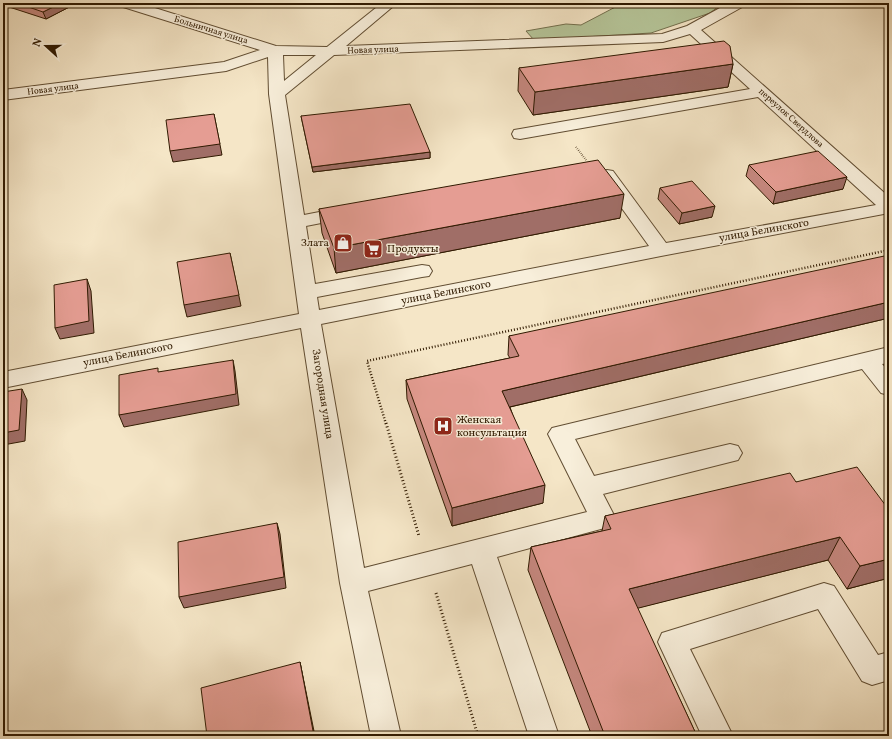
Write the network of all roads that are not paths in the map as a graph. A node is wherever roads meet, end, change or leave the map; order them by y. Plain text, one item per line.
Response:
1 (125, 3) edge
2 (390, 3) edge
3 (739, 3) edge
4 (692, 29) junction
5 (275, 50) junction
6 (331, 51) junction
7 (762, 92) junction
8 (277, 94) junction
9 (3, 95) edge
10 (520, 134) dead end
11 (592, 168) edge
12 (889, 207) edge
13 (366, 209) edge
14 (296, 222) junction
15 (661, 250) junction
16 (422, 271) dead end
17 (306, 292) junction
18 (310, 318) junction
19 (878, 358) edge
20 (3, 380) edge
21 (889, 387) edge
22 (730, 453) dead end
23 (587, 488) junction
24 (480, 550) junction
25 (353, 584) junction
26 (889, 666) edge
27 (386, 736) edge
28 (544, 736) edge
29 (718, 736) edge

1 - 5 street, Больничная улица
2 - 6 street
3 - 4 street, Новая улица
4 - 6 street, Новая улица
4 - 7 street, переулок Свердлова
5 - 6 street, Новая улица
5 - 8 street, Загородная улица
5 - 9 street, Новая улица
6 - 8 street
7 - 10 street
7 - 12 street, переулок Свердлова
8 - 14 street, Загородная улица
11 - 15 street
12 - 15 street, улица Белинского
13 - 14 street
14 - 17 street, Загородная улица
15 - 18 street, улица Белинского
16 - 17 street
17 - 18 street, Загородная улица
18 - 20 street, улица Белинского
18 - 25 street, Загородная улица
19 - 21 street
19 - 23 street
22 - 23 street
23 - 24 street
24 - 25 street
24 - 28 street
25 - 27 street, Загородная улица
26 - 29 street

